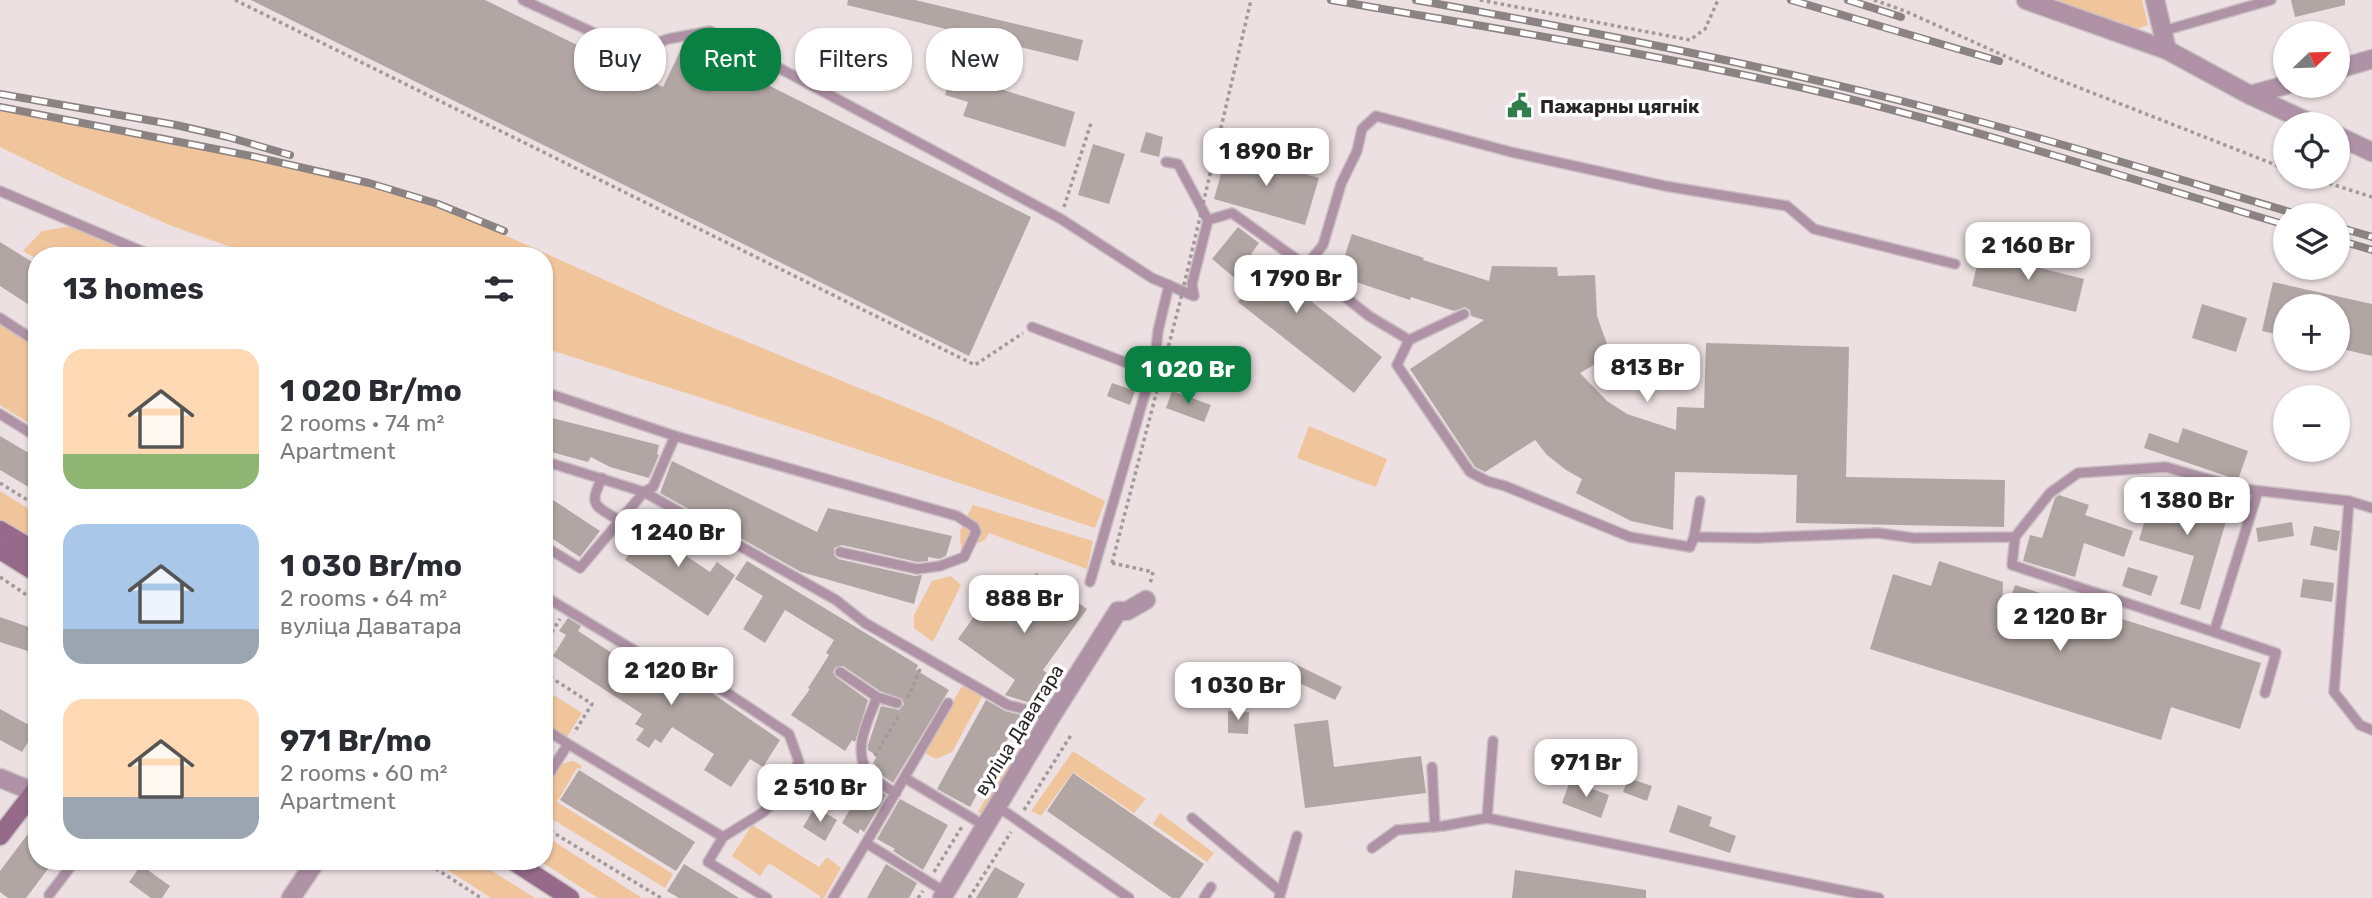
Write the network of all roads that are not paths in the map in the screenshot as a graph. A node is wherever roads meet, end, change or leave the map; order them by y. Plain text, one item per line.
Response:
1 (523, 0) edge
2 (2026, 0) edge
3 (2155, 0) edge
4 (2271, 0) edge
5 (2162, 31) junction
6 (2168, 50) junction
7 (2372, 60) edge
8 (2350, 66) edge
9 (2273, 89) edge
10 (2250, 95) junction
11 (2287, 112) edge
12 (2350, 142) edge
13 (2372, 152) edge
14 (1166, 162) dead end
15 (0, 191) edge
16 (1208, 220) junction
17 (132, 247) edge
18 (1955, 264) dead end
19 (1306, 266) junction
20 (1169, 285) junction
21 (1464, 314) dead end
22 (0, 318) edge
23 (1032, 327) road end
24 (28, 336) edge
25 (1409, 340) junction
26 (1151, 372) junction
27 (553, 395) edge
28 (0, 414) edge
29 (28, 431) edge
30 (675, 436) junction
31 (553, 464) edge
32 (602, 478) junction
33 (2258, 491) junction
34 (644, 492) junction
35 (1700, 501) dead end
36 (2349, 501) junction
37 (2372, 508) edge
38 (620, 521) junction
39 (0, 530) edge
40 (1695, 537) junction
41 (2015, 537) junction
42 (28, 547) edge
43 (0, 550) edge
44 (553, 552) edge
45 (840, 552) dead end
46 (28, 567) edge
47 (1090, 582) dead end
48 (1146, 600) road end
49 (553, 601) edge
50 (2214, 632) junction
51 (841, 672) dead end
52 (2265, 693) dead end
53 (877, 697) junction
54 (897, 703) dead end
55 (948, 703) dead end
56 (1049, 720) junction
57 (2372, 730) edge
58 (553, 734) edge
59 (1493, 741) dead end
60 (568, 744) junction
61 (1432, 767) dead end
62 (553, 768) edge
63 (0, 778) edge
64 (905, 778) junction
65 (28, 788) edge
66 (896, 793) junction
67 (28, 801) edge
68 (997, 807) junction
69 (1192, 818) dead end
70 (1488, 818) junction
71 (985, 826) junction
72 (1435, 827) junction
73 (0, 836) edge
74 (1297, 836) dead end
75 (723, 837) junction
76 (866, 843) junction
77 (1372, 848) dead end
78 (68, 870) edge
79 (310, 870) edge
80 (527, 870) edge
81 (1211, 887) dead end
82 (49, 895) dead end
83 (943, 895) edge
84 (1280, 895) edge
85 (291, 898) edge
86 (570, 898) edge
87 (766, 898) edge
88 (832, 898) edge
89 (1129, 898) edge
90 (1203, 898) edge
91 (1878, 898) edge

1 - 20 lane
2 - 6 street
3 - 5 street
4 - 5 lane
5 - 6 street
6 - 10 street
7 - 8 street
9 - 10 street
10 - 11 street
12 - 13 street
14 - 16 lane
15 - 17 lane
16 - 19 lane
16 - 20 lane
18 - 19 lane
19 - 25 lane
20 - 26 lane
21 - 25 lane
22 - 24 lane
23 - 26 lane
25 - 40 lane
26 - 47 lane
27 - 30 lane
28 - 29 lane
30 - 34 lane
30 - 45 lane
31 - 32 lane
32 - 34 lane
32 - 38 lane
33 - 36 lane
33 - 41 lane
33 - 50 lane
34 - 38 lane
34 - 56 lane
35 - 40 lane
36 - 37 lane
36 - 57 lane
38 - 44 lane
39 - 42 main road
40 - 41 lane
41 - 50 lane
43 - 46 main road
48 - 56 street, вуліца Даватара
49 - 75 lane
50 - 52 lane
51 - 53 lane
53 - 54 lane
53 - 66 lane
55 - 64 lane
56 - 68 street, вуліца Даватара
58 - 60 lane
59 - 70 lane
60 - 62 lane
60 - 75 lane
61 - 72 lane
63 - 65 street
64 - 66 lane
64 - 71 lane
66 - 76 lane
67 - 73 main road
68 - 71 street, вуліца Даватара
68 - 89 lane
69 - 84 lane
70 - 72 lane
70 - 91 lane
71 - 83 street, вуліца Даватара
72 - 77 lane
74 - 84 lane
75 - 87 lane
76 - 83 lane
76 - 88 lane
78 - 82 lane
79 - 85 street
80 - 86 main road
81 - 90 lane

